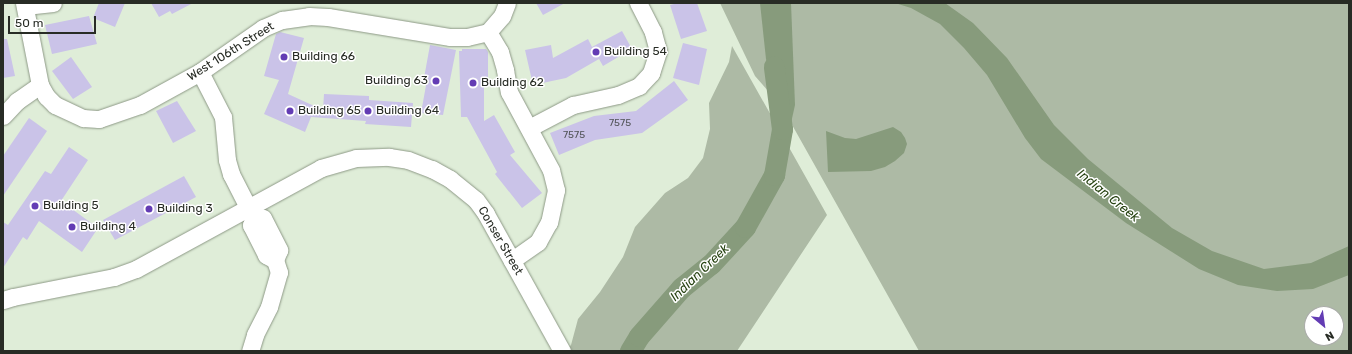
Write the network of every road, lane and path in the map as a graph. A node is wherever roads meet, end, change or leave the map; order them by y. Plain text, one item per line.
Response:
1 (53, 3) edge
2 (507, 3) edge
3 (638, 3) edge
4 (24, 4) edge
5 (488, 32) junction
6 (200, 72) junction
7 (40, 85) junction
8 (3, 116) edge
9 (530, 128) junction
10 (252, 212) junction
11 (512, 260) junction
12 (3, 300) edge
13 (250, 351) edge
14 (562, 351) edge

1 - 4 street, West 106th Street
2 - 5 street
3 - 9 street
4 - 7 street, West 106th Street
5 - 6 street, West 106th Street
5 - 9 street
6 - 7 street, West 106th Street
6 - 10 street
7 - 8 street
9 - 11 street
10 - 11 street, Conser Street
10 - 12 street
10 - 13 street
11 - 14 street, Conser Street

